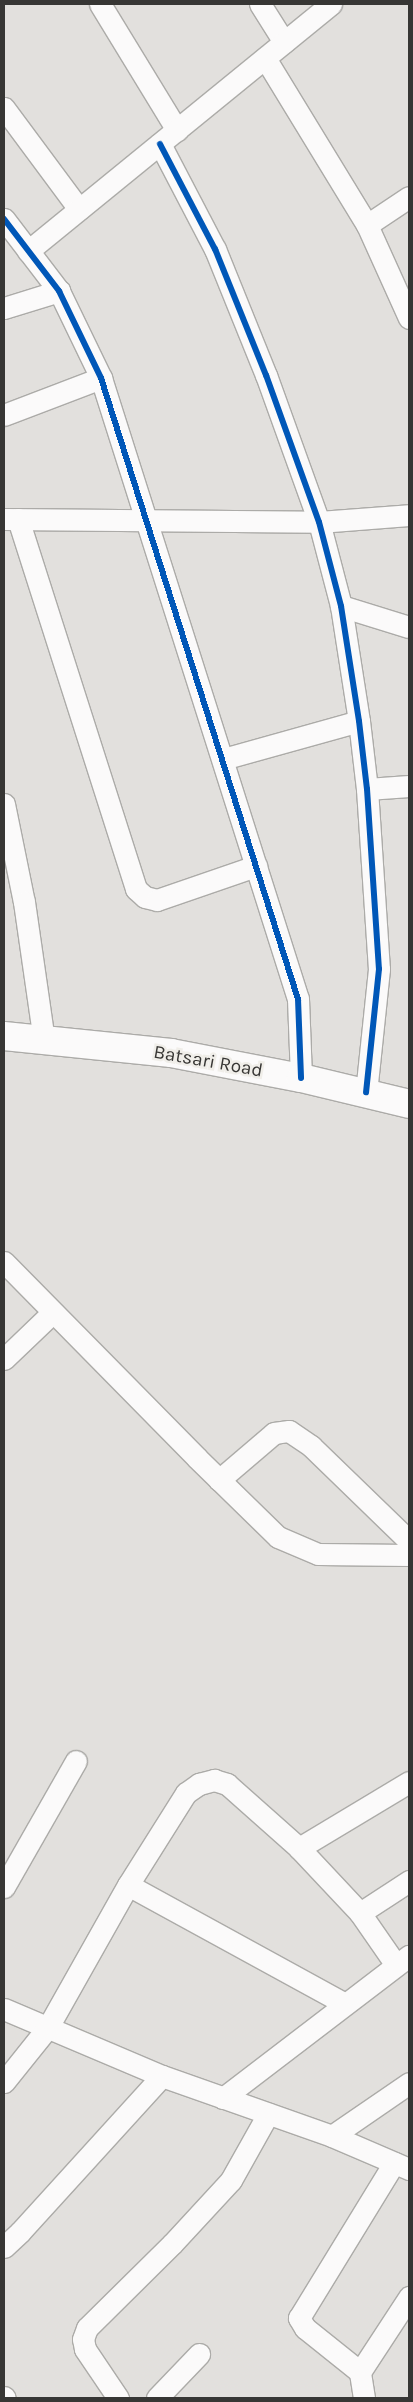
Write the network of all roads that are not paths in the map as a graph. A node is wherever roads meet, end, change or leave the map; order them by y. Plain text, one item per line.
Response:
1 (100, 4) edge
2 (260, 4) edge
3 (331, 4) edge
4 (284, 42) junction
5 (265, 58) junction
6 (4, 108) edge
7 (177, 130) junction
8 (160, 144) junction
9 (409, 197) edge
10 (79, 209) junction
11 (4, 219) edge
12 (367, 225) junction
13 (28, 251) junction
14 (59, 291) junction
15 (4, 308) edge
16 (409, 318) edge
17 (101, 378) junction
18 (4, 415) edge
19 (409, 515) edge
20 (11, 519) edge
21 (146, 521) junction
22 (319, 522) junction
23 (341, 606) junction
24 (409, 627) edge
25 (359, 721) junction
26 (223, 759) junction
27 (409, 786) edge
28 (367, 790) junction
29 (4, 804) edge
30 (256, 866) junction
31 (4, 1036) edge
32 (44, 1040) junction
33 (301, 1078) junction
34 (366, 1092) junction
35 (409, 1104) edge
36 (4, 1262) edge
37 (52, 1313) junction
38 (4, 1358) edge
39 (219, 1480) junction
40 (409, 1541) edge
41 (409, 1555) edge
42 (76, 1761) dead end
43 (409, 1782) edge
44 (299, 1848) junction
45 (409, 1881) edge
46 (128, 1885) junction
47 (4, 1887) edge
48 (360, 1913) junction
49 (402, 1960) edge
50 (345, 2004) junction
51 (4, 2008) edge
52 (48, 2027) junction
53 (162, 2076) junction
54 (4, 2082) edge
55 (409, 2083) edge
56 (223, 2098) junction
57 (268, 2114) junction
58 (332, 2136) junction
59 (402, 2166) edge
60 (4, 2247) edge
61 (409, 2297) edge
62 (199, 2354) dead end
63 (360, 2372) junction
64 (118, 2398) edge
65 (158, 2398) edge
66 (364, 2398) edge

1 - 7 street
2 - 4 street
3 - 4 street
4 - 5 street
5 - 7 street
5 - 12 street
6 - 10 street
7 - 8 street
8 - 10 street
8 - 22 street
9 - 12 street
10 - 13 street
11 - 13 street
12 - 16 street
13 - 14 street
14 - 15 street
14 - 17 street
17 - 18 street
17 - 21 street
19 - 22 street
20 - 21 street
20 - 30 street
21 - 22 street
21 - 26 street
22 - 23 street
23 - 24 street
23 - 25 street
25 - 26 street
25 - 28 street
26 - 30 street
27 - 28 street
28 - 34 street
29 - 32 street
30 - 33 street
31 - 32 main road, Batsari Road
32 - 33 main road, Batsari Road
33 - 34 main road, Batsari Road
34 - 35 main road, Batsari Road
36 - 37 street
37 - 38 street
37 - 39 street
39 - 40 street
39 - 41 street
42 - 47 street
43 - 44 street
44 - 46 street
44 - 48 street
45 - 48 street
46 - 50 street
46 - 52 street
48 - 49 street
49 - 50 street
50 - 56 street
51 - 52 street
52 - 53 street
52 - 54 street
53 - 56 street
53 - 60 street
55 - 58 street
56 - 57 street
57 - 58 street
57 - 64 street
58 - 59 street
59 - 63 street
61 - 63 street
62 - 65 street
63 - 66 street

